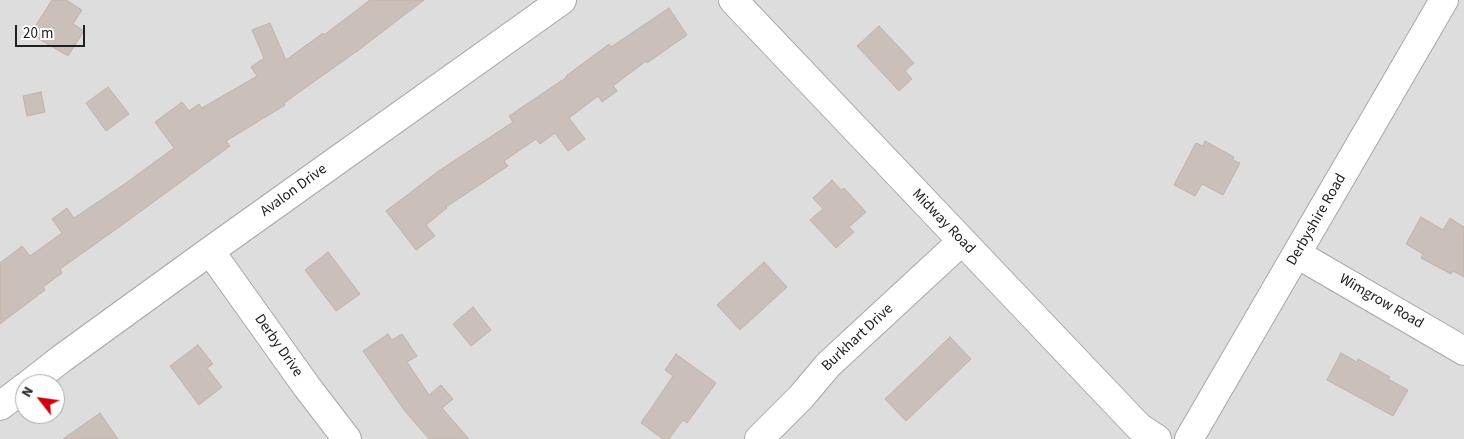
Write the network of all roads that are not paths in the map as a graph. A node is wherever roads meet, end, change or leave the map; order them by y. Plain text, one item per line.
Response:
1 (562, 0) edge
2 (733, 0) edge
3 (1444, 0) edge
4 (962, 241) junction
5 (210, 251) junction
6 (1297, 254) junction
7 (1464, 351) edge
8 (41, 374) edge
9 (15, 395) edge
10 (0, 406) edge
11 (347, 439) edge
12 (759, 439) edge
13 (1157, 439) edge
14 (1189, 439) edge

1 - 5 street, Avalon Drive
2 - 4 street, Midway Road
3 - 6 street, Derbyshire Road
4 - 12 street, Burkhart Drive
4 - 13 street, Midway Road
5 - 8 street, Avalon Drive
5 - 11 street, Derby Drive
6 - 7 street, Wimgrow Road
6 - 14 street, Derbyshire Road
9 - 10 street

